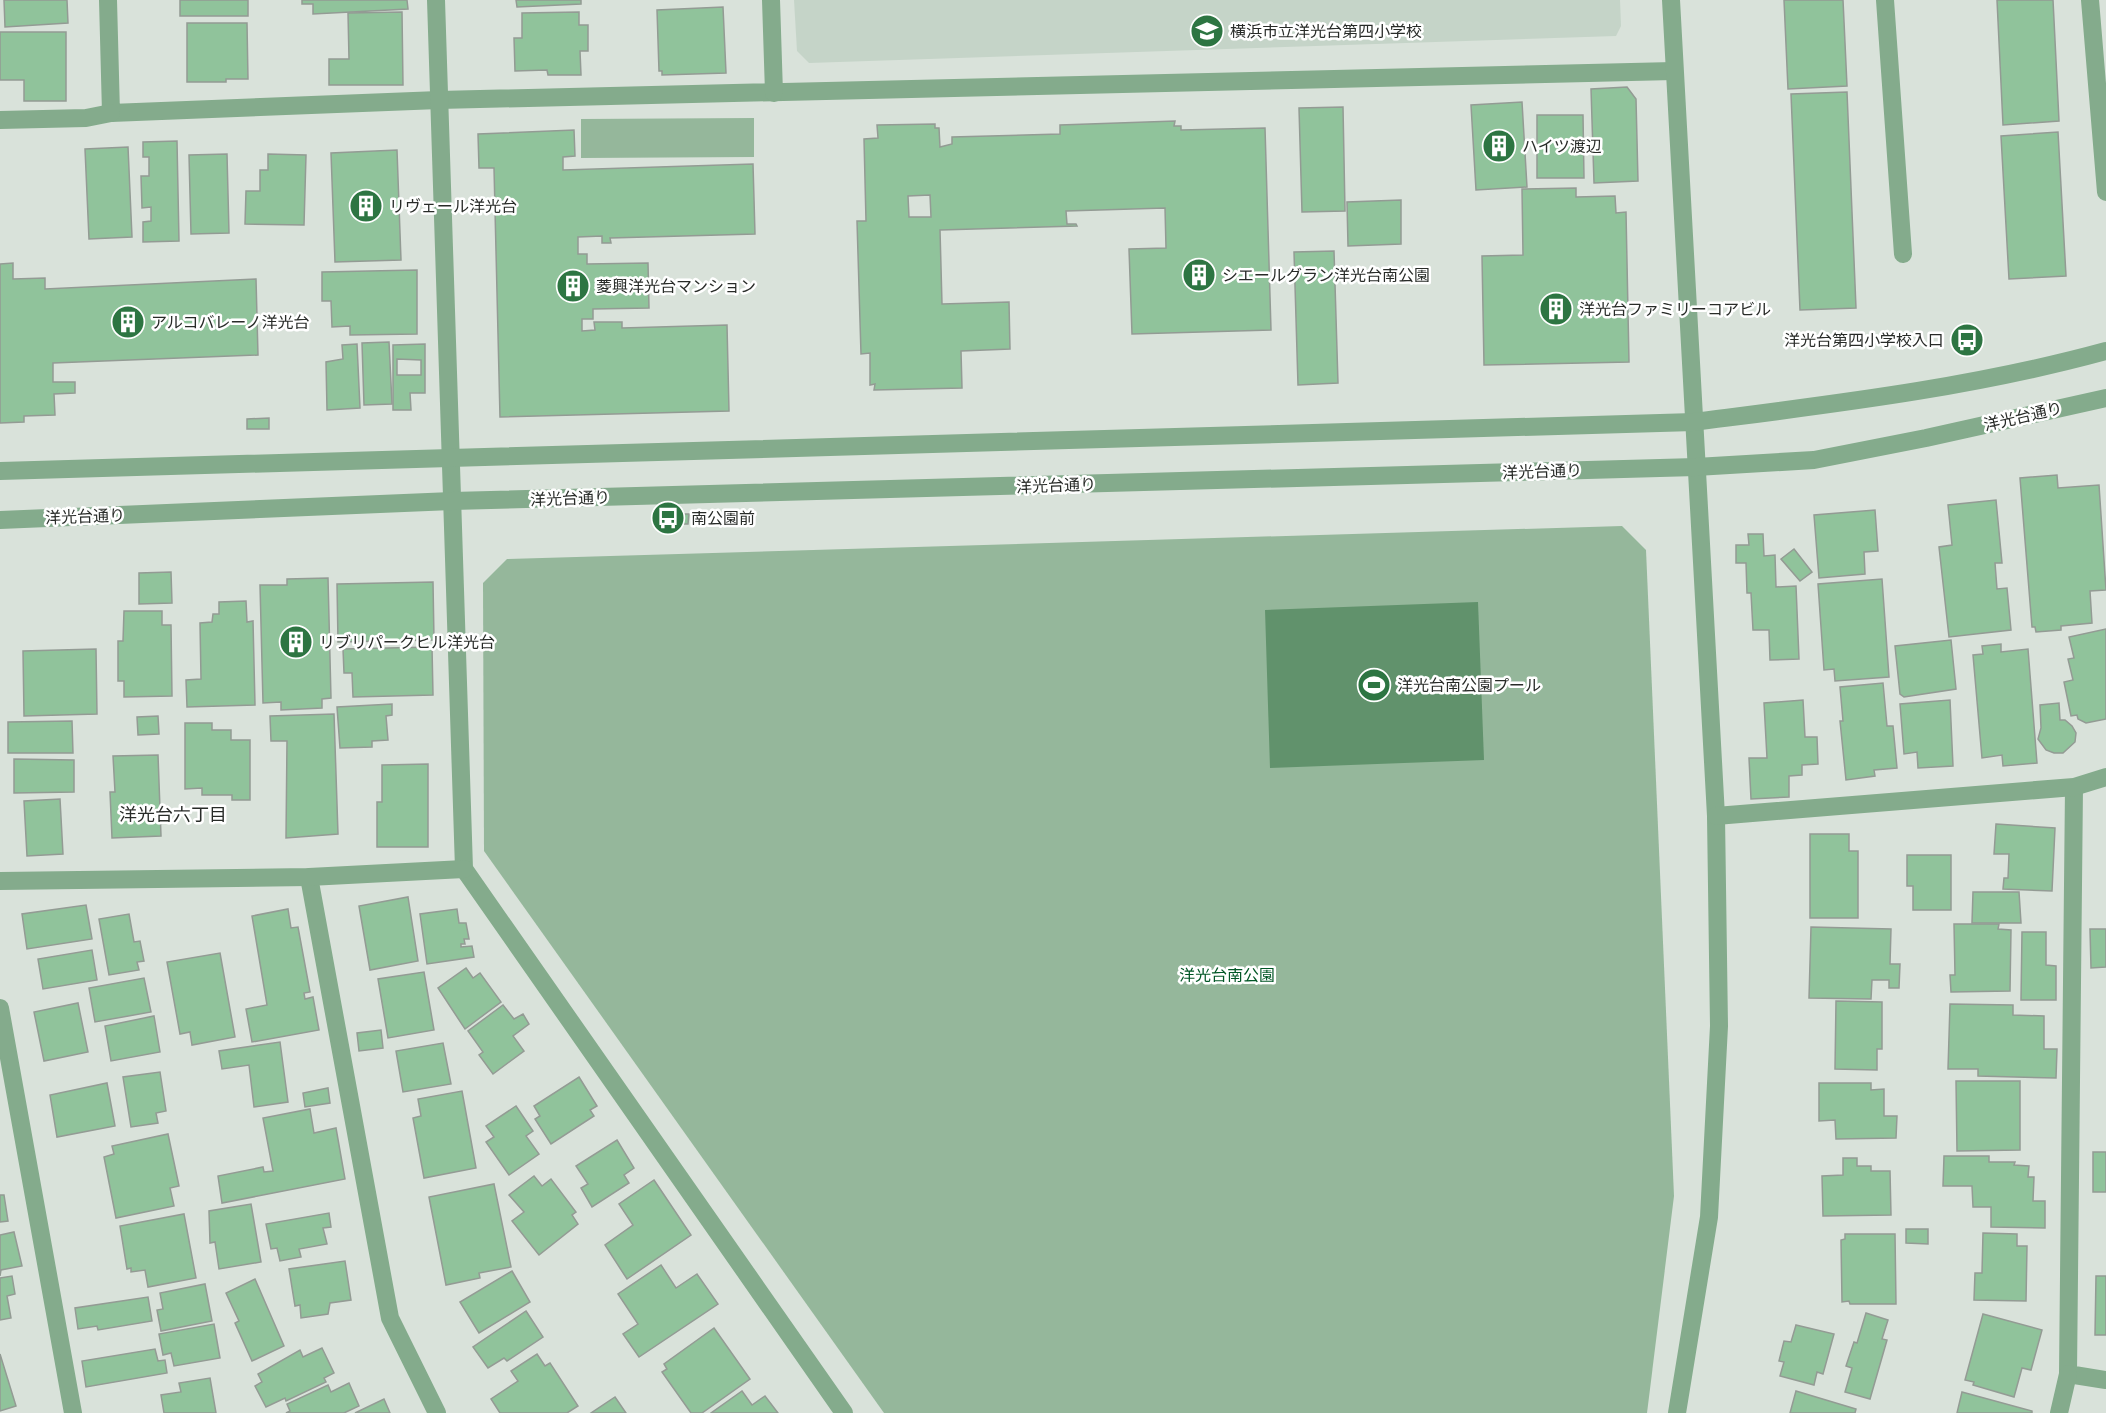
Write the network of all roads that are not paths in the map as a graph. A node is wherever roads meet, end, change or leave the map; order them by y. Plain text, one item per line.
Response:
1 (108, 0) edge
2 (436, 0) edge
3 (771, 0) edge
4 (1671, 0) edge
5 (1885, 0) edge
6 (2090, 0) edge
7 (1674, 70) junction
8 (774, 93) junction
9 (439, 100) junction
10 (111, 113) junction
11 (0, 120) edge
12 (2106, 192) edge
13 (1903, 254) dead end
14 (2106, 351) edge
15 (2106, 398) edge
16 (1694, 422) junction
17 (451, 458) junction
18 (1696, 467) junction
19 (0, 471) edge
20 (453, 501) junction
21 (0, 519) edge
22 (2106, 777) edge
23 (2074, 787) junction
24 (1716, 816) junction
25 (464, 869) junction
26 (309, 878) junction
27 (0, 881) edge
28 (0, 1008) edge
29 (2068, 1374) junction
30 (2106, 1380) edge
31 (73, 1413) edge
32 (437, 1413) edge
33 (844, 1413) edge
34 (1677, 1413) edge
35 (2058, 1413) edge

1 - 10 street
2 - 9 street
3 - 8 street
4 - 7 street
5 - 13 street
6 - 12 street
7 - 8 street
7 - 16 street
8 - 9 street
9 - 10 street
9 - 17 street
10 - 11 street
14 - 16 street
15 - 18 street, 洋光台通り
16 - 17 street
16 - 18 street
17 - 19 street
17 - 20 street
18 - 20 street, 洋光台通り
18 - 24 street
20 - 21 street, 洋光台通り
20 - 25 street
22 - 23 street
23 - 24 street
23 - 29 street
24 - 34 street
25 - 26 street
25 - 33 street
26 - 27 street
26 - 32 street
28 - 31 street
29 - 30 street
29 - 35 street

